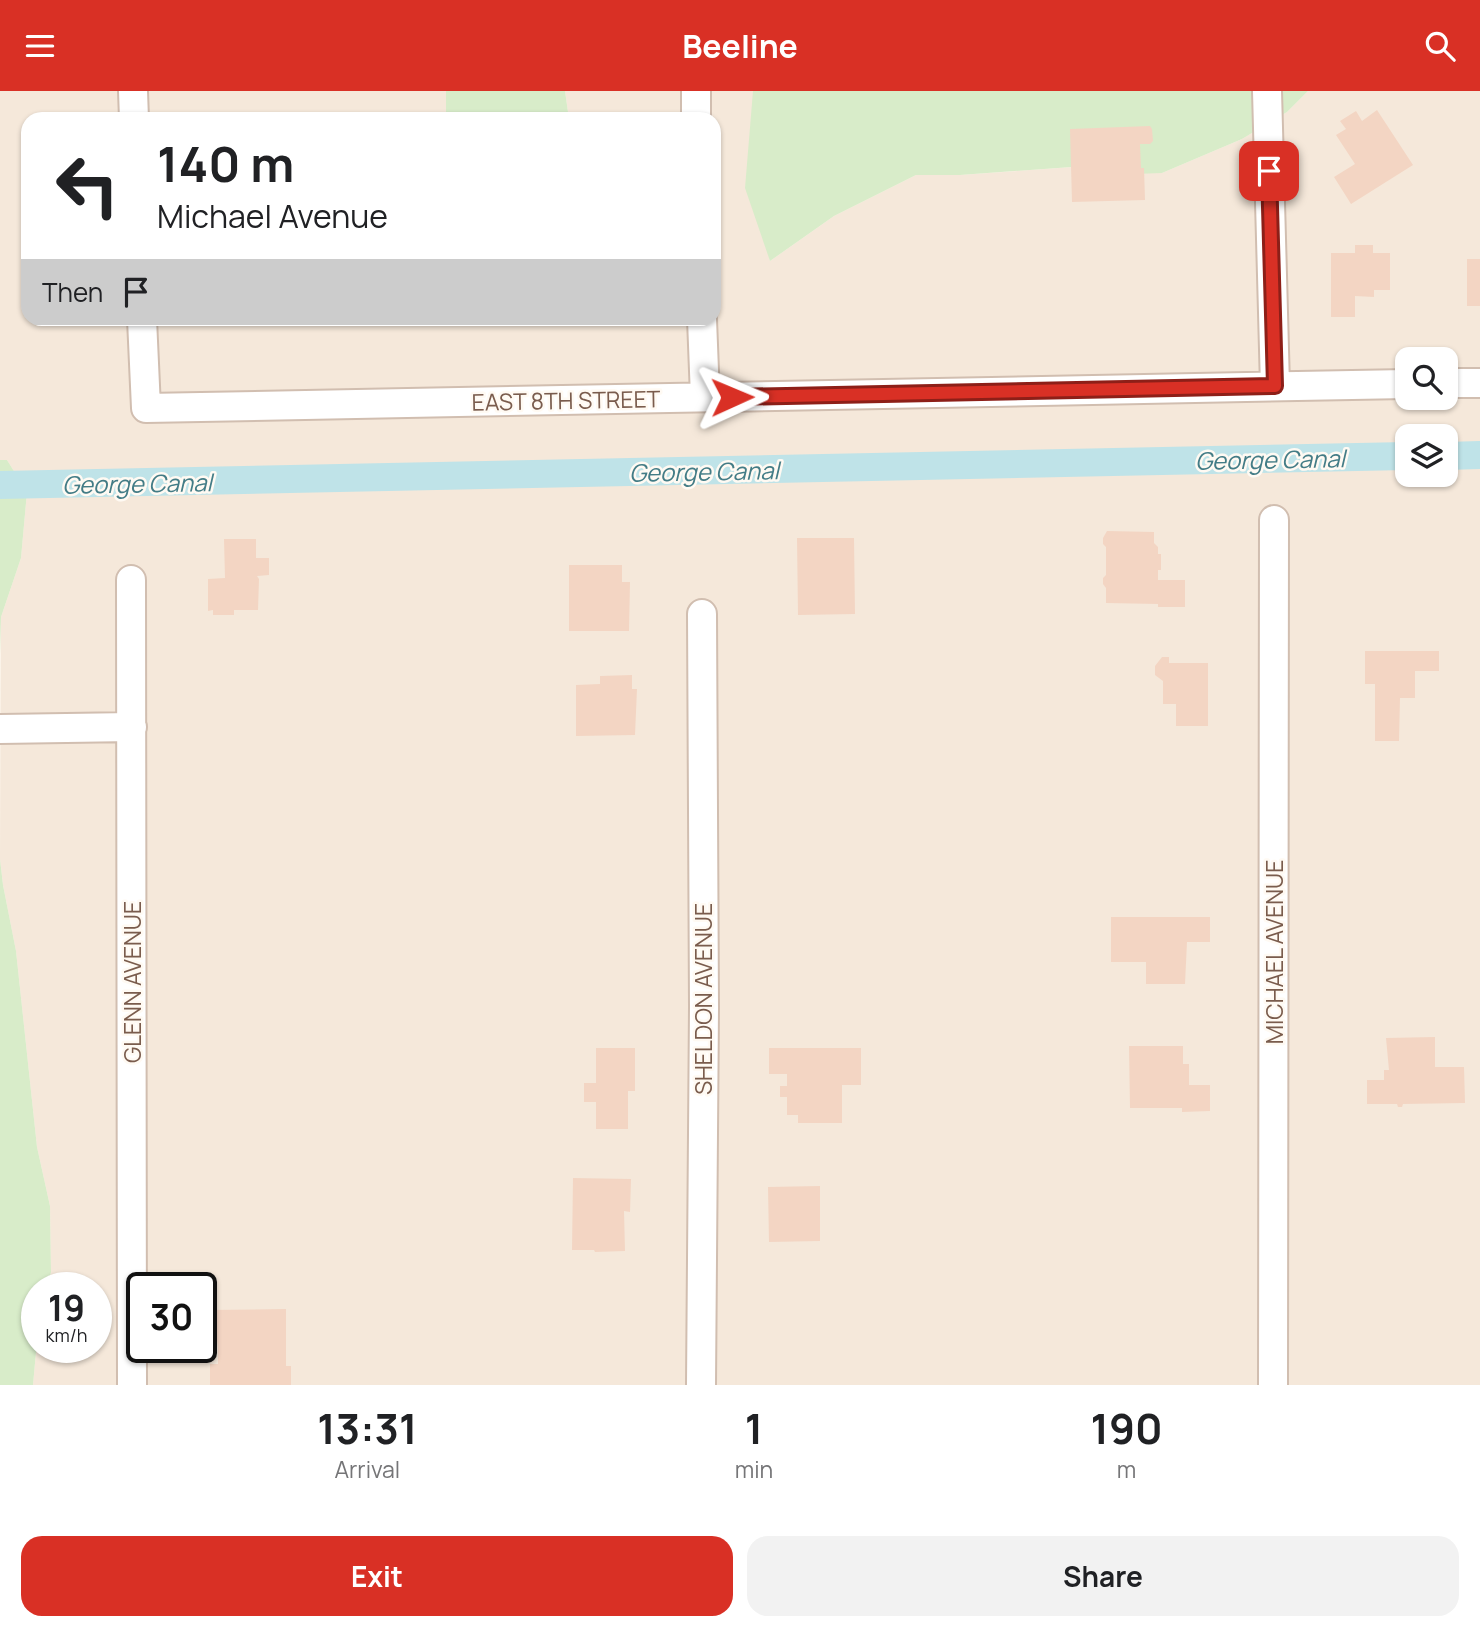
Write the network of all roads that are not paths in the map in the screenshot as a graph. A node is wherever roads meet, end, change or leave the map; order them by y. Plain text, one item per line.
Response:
1 (133, 91) edge
2 (696, 91) edge
3 (1267, 91) edge
4 (134, 112) edge
5 (696, 112) edge
6 (142, 326) edge
7 (702, 326) edge
8 (1458, 383) edge
9 (1480, 383) edge
10 (1395, 384) edge
11 (1275, 386) junction
12 (705, 397) junction
13 (1274, 520) dead end
14 (131, 580) dead end
15 (702, 614) dead end
16 (132, 727) junction
17 (0, 729) edge
18 (132, 1385) edge
19 (701, 1385) edge
20 (1273, 1385) edge

1 - 4 street
2 - 5 street
3 - 11 street
6 - 12 street, EAST 8TH STREET
7 - 12 street
8 - 9 street
10 - 11 street, EAST 8TH STREET
11 - 12 street, EAST 8TH STREET
13 - 20 street, MICHAEL AVENUE
14 - 16 street, GLENN AVENUE
15 - 19 street, SHELDON AVENUE
16 - 17 street
16 - 18 street, GLENN AVENUE

